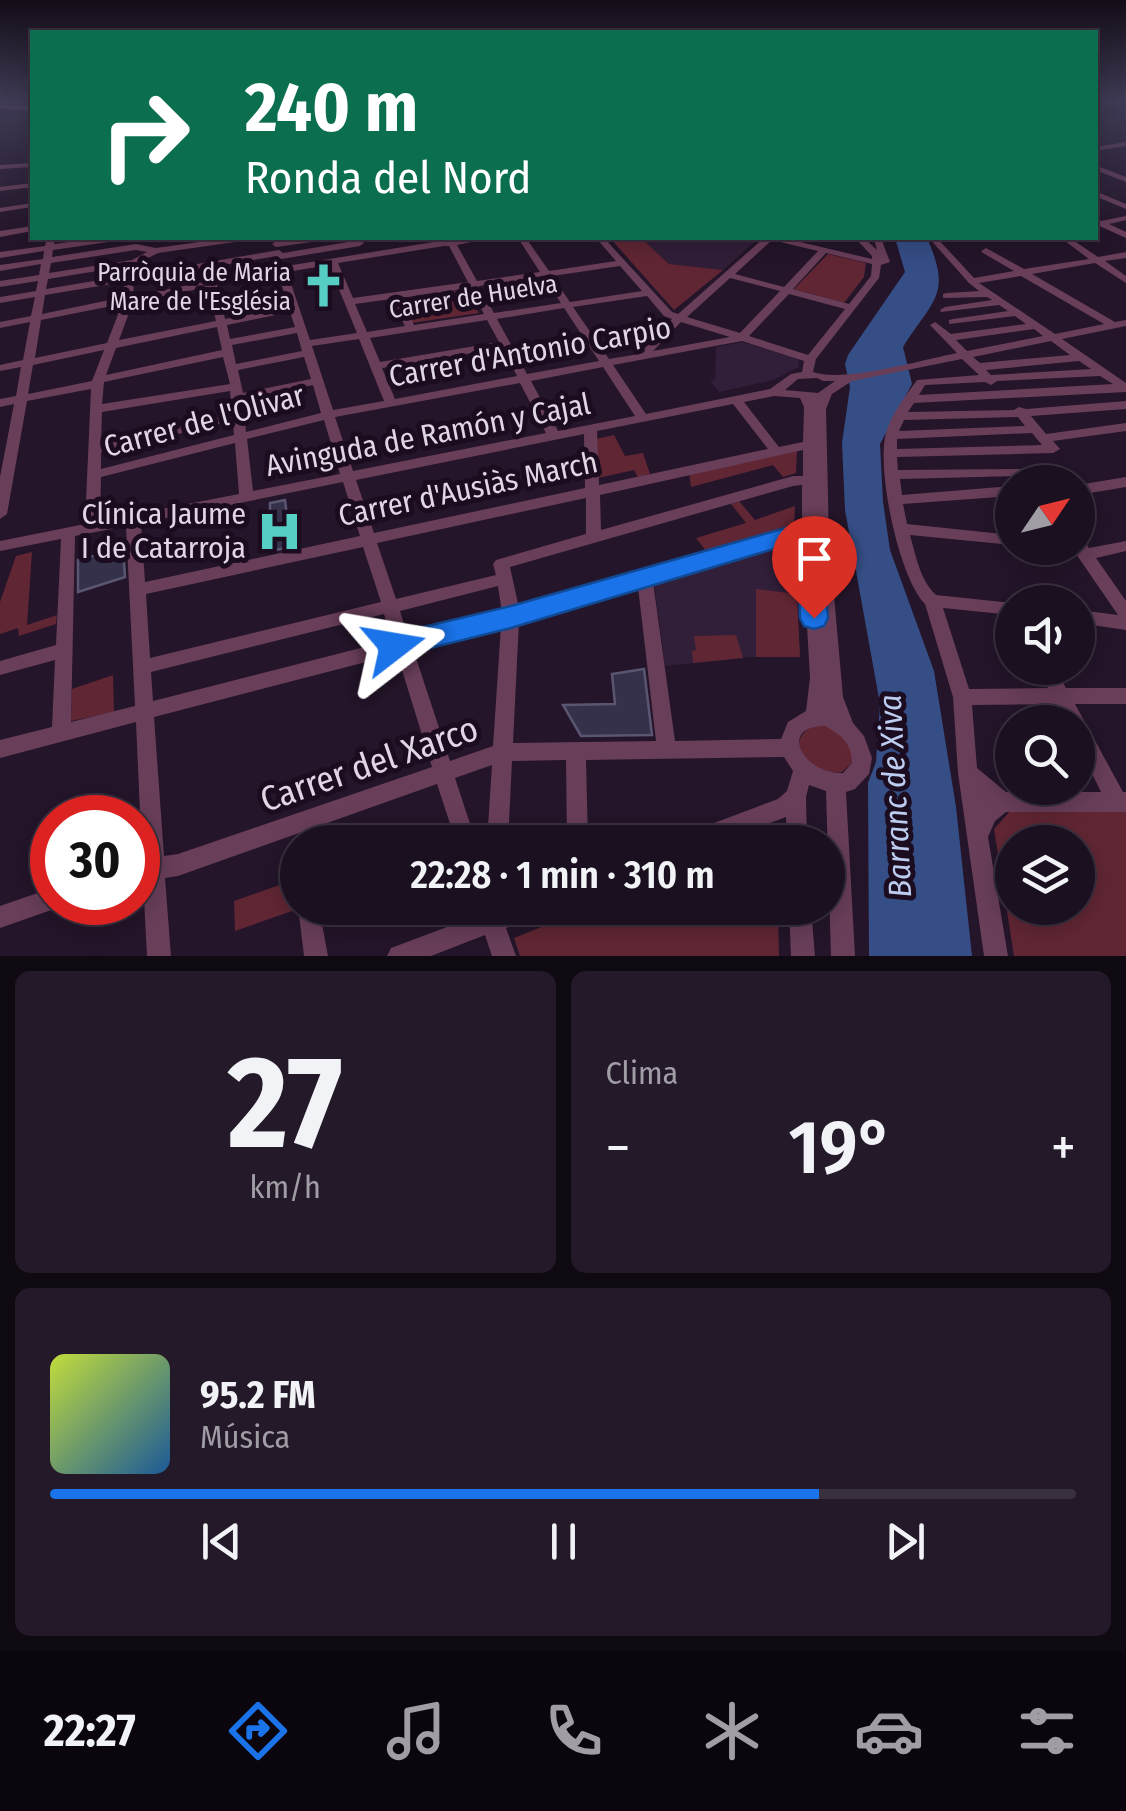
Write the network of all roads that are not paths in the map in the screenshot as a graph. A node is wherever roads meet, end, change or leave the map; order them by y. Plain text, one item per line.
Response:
1 (30, 166) edge
2 (0, 167) edge
3 (1098, 169) edge
4 (1115, 176) junction
5 (1098, 178) edge
6 (1126, 180) edge
7 (30, 185) edge
8 (0, 189) edge
9 (1098, 194) edge
10 (30, 205) edge
11 (1126, 206) edge
12 (0, 210) edge
13 (1126, 218) edge
14 (1098, 222) edge
15 (1098, 223) edge
16 (30, 229) edge
17 (0, 234) edge
18 (1126, 235) edge
19 (82, 240) edge
20 (229, 240) edge
21 (260, 240) edge
22 (311, 240) edge
23 (358, 240) edge
24 (450, 240) edge
25 (523, 240) edge
26 (602, 240) edge
27 (769, 240) edge
28 (780, 240) edge
29 (858, 240) edge
30 (879, 240) edge
31 (936, 240) edge
32 (1068, 240) edge
33 (50, 242) edge
34 (127, 243) edge
35 (278, 248) edge
36 (824, 250) junction
37 (156, 251) junction
38 (986, 252) dead end
39 (0, 255) edge
40 (1126, 255) edge
41 (264, 256) junction
42 (366, 256) junction
43 (1096, 260) junction
44 (48, 261) junction
45 (332, 262) junction
46 (622, 263) junction
47 (128, 264) junction
48 (878, 264) junction
49 (0, 268) edge
50 (284, 271) junction
51 (1023, 273) junction
52 (546, 274) junction
53 (730, 275) junction
54 (45, 277) junction
55 (128, 278) junction
56 (1126, 280) edge
57 (0, 284) edge
58 (213, 284) junction
59 (474, 284) junction
60 (975, 284) junction
61 (959, 287) dead end
62 (787, 290) junction
63 (42, 292) junction
64 (648, 292) junction
65 (989, 294) junction
66 (947, 296) dead end
67 (396, 298) dead end
68 (0, 300) edge
69 (133, 300) junction
70 (349, 302) junction
71 (1001, 302) junction
72 (567, 304) junction
73 (850, 307) junction
74 (294, 308) junction
75 (945, 310) dead end
76 (1016, 313) junction
77 (491, 316) junction
78 (38, 318) junction
79 (679, 319) junction
80 (222, 322) junction
81 (953, 322) dead end
82 (1126, 322) edge
83 (409, 324) dead end
84 (934, 324) dead end
85 (0, 325) edge
86 (1112, 325) junction
87 (1036, 326) junction
88 (300, 329) junction
89 (363, 335) junction
90 (742, 338) junction
91 (948, 338) junction
92 (1052, 338) junction
93 (506, 344) junction
94 (113, 345) junction
95 (228, 348) junction
96 (307, 349) junction
97 (966, 354) junction
98 (1080, 357) junction
99 (642, 358) junction
100 (30, 362) junction
101 (607, 364) junction
102 (376, 366) junction
103 (909, 366) joint
104 (978, 367) junction
105 (0, 368) edge
106 (232, 368) junction
107 (1104, 372) junction
108 (825, 377) junction
109 (524, 379) junction
110 (989, 379) junction
111 (316, 381) junction
112 (790, 381) junction
113 (98, 382) junction
114 (1126, 388) edge
115 (237, 392) junction
116 (774, 392) junction
117 (802, 395) junction
118 (1005, 396) junction
119 (23, 398) junction
120 (912, 399) junction
121 (736, 400) junction
122 (0, 403) edge
123 (391, 403) junction
124 (1126, 405) edge
125 (95, 409) junction
126 (1020, 412) junction
127 (327, 415) junction
128 (240, 416) junction
129 (902, 416) junction
130 (643, 418) junction
131 (1126, 427) edge
132 (590, 428) junction
133 (989, 431) junction
134 (242, 436) junction
135 (554, 436) junction
136 (1044, 439) junction
137 (811, 444) junction
138 (892, 444) junction
139 (93, 450) junction
140 (775, 450) junction
141 (1004, 450) junction
142 (1017, 465) edge
143 (93, 475) junction
144 (895, 475) junction
145 (348, 476) junction
146 (995, 477) edge
147 (810, 480) junction
148 (1126, 482) edge
149 (1095, 487) edge
150 (591, 490) junction
151 (995, 492) edge
152 (246, 496) junction
153 (898, 500) junction
154 (0, 514) edge
155 (133, 518) junction
156 (92, 527) junction
157 (901, 529) junction
158 (809, 532) junction
159 (594, 536) junction
160 (995, 538) edge
161 (69, 539) dead end
162 (370, 540) junction
163 (0, 546) edge
164 (1126, 546) edge
165 (1095, 547) edge
166 (1092, 565) edge
167 (502, 572) junction
168 (645, 579) junction
169 (138, 590) junction
170 (932, 601) junction
171 (392, 607) junction
172 (995, 607) edge
173 (1126, 615) edge
174 (1095, 616) edge
175 (511, 617) junction
176 (403, 643) junction
177 (64, 650) junction
178 (143, 667) junction
179 (0, 668) edge
180 (1055, 685) edge
181 (1061, 695) junction
182 (1126, 696) edge
183 (962, 697) junction
184 (1066, 705) edge
185 (145, 712) junction
186 (814, 717) junction
187 (844, 726) junction
188 (61, 733) junction
189 (790, 748) junction
190 (0, 749) edge
191 (666, 750) junction
192 (576, 751) junction
193 (502, 752) junction
194 (1095, 757) edge
195 (442, 772) junction
196 (968, 772) junction
197 (818, 778) junction
198 (146, 795) edge
199 (995, 796) edge
200 (796, 798) junction
201 (1095, 802) edge
202 (1122, 802) edge
203 (998, 805) edge
204 (769, 813) junction
205 (316, 825) edge
206 (460, 825) edge
207 (498, 825) edge
208 (578, 825) edge
209 (738, 825) edge
210 (785, 825) edge
211 (797, 825) edge
212 (979, 834) junction
213 (280, 837) edge
214 (160, 867) edge
215 (30, 907) edge
216 (0, 917) edge
217 (154, 925) edge
218 (311, 925) edge
219 (464, 925) edge
220 (495, 925) edge
221 (801, 925) edge
222 (159, 956) edge
223 (316, 956) edge
224 (399, 956) edge
225 (504, 956) edge
226 (803, 956) edge
227 (843, 956) edge
228 (996, 956) edge

1 - 2 street
3 - 4 street
4 - 5 street
4 - 6 street
7 - 8 street
9 - 11 street
10 - 12 street
13 - 14 street
15 - 18 street
16 - 17 street
19 - 33 street
20 - 37 street
21 - 41 street
22 - 35 street
23 - 35 street
23 - 42 street
24 - 42 street
24 - 59 street
25 - 52 street
26 - 46 street
27 - 53 street
28 - 36 street
29 - 48 street
30 - 108 street
31 - 60 street
32 - 43 street
33 - 39 street
33 - 44 street
34 - 37 street
34 - 44 street
35 - 41 street
35 - 50 street
36 - 48 street
36 - 62 street
37 - 47 street
38 - 51 street
40 - 43 street
41 - 55 street
42 - 45 street
43 - 51 street
43 - 56 street
44 - 49 street
44 - 54 street
45 - 50 street
45 - 70 street
46 - 52 street
46 - 64 street
47 - 54 street
47 - 55 street
48 - 73 street
50 - 58 street
50 - 74 street
51 - 60 street
51 - 86 street
52 - 59 street
52 - 72 street
53 - 62 street
53 - 79 street
54 - 57 street
54 - 63 street
55 - 63 street
55 - 69 street
58 - 69 street
58 - 80 street
59 - 70 street
59 - 77 street
60 - 61 street
60 - 65 street
62 - 73 street
62 - 90 street
63 - 68 street
63 - 78 street
64 - 72 street, Carrer de Huelva
64 - 79 street
65 - 66 street
65 - 71 street
67 - 83 street
69 - 78 street
69 - 94 street
70 - 89 street
71 - 75 street
71 - 76 street
72 - 77 street, Carrer de Huelva
72 - 101 street
73 - 108 street
74 - 80 street
74 - 88 street
76 - 81 street
76 - 87 street
77 - 89 street, Carrer de Huelva
77 - 93 street
78 - 85 street
78 - 100 street
79 - 90 street
79 - 99 street
80 - 94 street
80 - 95 street
82 - 86 street
84 - 91 street
86 - 92 street
87 - 91 street
87 - 92 street
88 - 95 street
88 - 96 street
89 - 96 street, Carrer de Huelva
89 - 102 street
90 - 99 street, Carrer d'Antonio Carpio
90 - 108 street
91 - 97 street
92 - 97 street
92 - 98 street
93 - 102 street
93 - 109 street
94 - 100 street
94 - 113 street
95 - 106 street
95 - 113 street
96 - 106 street, Carrer de Huelva
96 - 111 street
97 - 103 street
97 - 104 street
98 - 104 street
98 - 107 street
99 - 101 street, Carrer d'Antonio Carpio
100 - 105 street
100 - 119 street
101 - 109 street, Carrer d'Antonio Carpio
101 - 130 street
102 - 123 street
103 - 108 street
104 - 110 street
106 - 115 street
107 - 110 street
107 - 114 street
108 - 112 street, Avinguda de Ramón y Cajal
108 - 117 street, Avinguda de Ramón y Cajal
108 - 187 street
109 - 123 street, Carrer d'Antonio Carpio
109 - 135 street
110 - 118 street
110 - 120 street
111 - 115 street
111 - 127 street
112 - 116 street, Avinguda de Ramón y Cajal
112 - 117 street
113 - 119 street
113 - 125 street
114 - 118 street
115 - 125 street
115 - 128 street
116 - 117 street, Avinguda de Ramón y Cajal
116 - 121 street, Avinguda de Ramón y Cajal
117 - 137 street
118 - 120 street
118 - 126 street
119 - 122 street
119 - 154 street
120 - 129 street
121 - 130 street, Avinguda de Ramón y Cajal
121 - 140 street
123 - 127 street, Carrer d'Antonio Carpio
124 - 126 street
125 - 139 street
126 - 129 street
126 - 136 street
127 - 134 street, Carrer de l'Olivar
127 - 145 street
128 - 134 street
128 - 139 street
129 - 138 street
130 - 132 street, Avinguda de Ramón y Cajal
131 - 136 street
132 - 135 street, Avinguda de Ramón y Cajal
132 - 150 street
133 - 136 street
133 - 138 street
133 - 141 street
134 - 143 street, Carrer de l'Olivar
134 - 152 street
135 - 145 street, Avinguda de Ramón y Cajal
136 - 141 street
137 - 140 street, Carrer d'Ausiàs March
137 - 147 street
138 - 141 street
138 - 144 street
139 - 143 street
140 - 150 street, Carrer d'Ausiàs March
141 - 142 street
143 - 156 street
144 - 146 street
144 - 153 street
145 - 152 street, Avinguda de Ramón y Cajal
145 - 162 street
147 - 158 street
147 - 159 street
148 - 149 street
150 - 159 street
150 - 162 street, Carrer d'Ausiàs March
151 - 153 street
152 - 155 street, Avinguda de Ramón y Cajal
153 - 157 street
155 - 156 street, Avinguda de Ramón y Cajal
155 - 169 street
156 - 163 street, Avinguda de Ramón y Cajal
157 - 160 street
157 - 170 street
158 - 168 street
158 - 186 street
159 - 167 street
161 - 177 street
162 - 169 street, Carrer d'Ausiàs March
162 - 171 street
164 - 165 street
166 - 173 street
167 - 171 street
167 - 175 street
168 - 175 street
168 - 191 street
169 - 178 street
170 - 172 street
170 - 183 street
171 - 176 street
171 - 178 street
173 - 174 street
175 - 176 street
175 - 193 street
176 - 185 street
176 - 195 street
177 - 179 street
177 - 188 street
178 - 185 street
180 - 181 street
181 - 182 street
181 - 183 street
181 - 184 street
183 - 196 street
185 - 188 street
185 - 198 street
186 - 187 street
186 - 189 street
187 - 197 street
188 - 190 street
189 - 191 street, Carrer del Xarco
189 - 197 street
191 - 192 street, Carrer del Xarco
192 - 193 street, Carrer del Xarco
192 - 208 street
193 - 195 street, Carrer del Xarco
193 - 207 street
194 - 202 street
195 - 205 street, Carrer del Xarco
195 - 206 street
196 - 199 street
196 - 212 street
197 - 200 street
197 - 227 street
200 - 204 street
200 - 211 street
201 - 202 street
203 - 212 street
204 - 209 street
204 - 210 street
212 - 228 street
213 - 214 street, Carrer del Xarco
215 - 216 street
217 - 222 street
218 - 223 street
219 - 224 street
220 - 225 street
221 - 226 street

